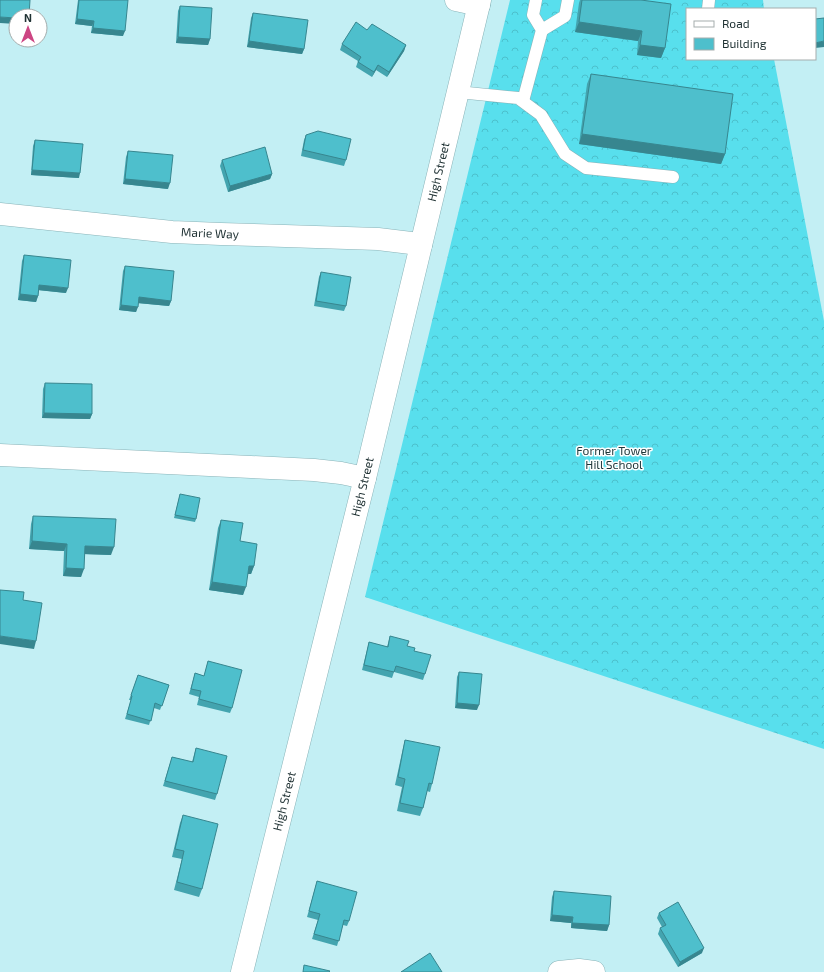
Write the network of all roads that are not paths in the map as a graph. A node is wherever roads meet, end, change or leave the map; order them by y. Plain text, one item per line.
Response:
1 (456, 0) edge
2 (536, 0) edge
3 (568, 0) edge
4 (480, 2) edge
5 (542, 30) junction
6 (458, 92) junction
7 (523, 101) junction
8 (673, 177) dead end
9 (0, 214) edge
10 (421, 245) junction
11 (0, 455) edge
12 (365, 478) junction
13 (242, 972) edge
14 (559, 972) edge
15 (594, 972) edge

1 - 4 street
2 - 5 lane
3 - 5 lane
4 - 6 street, High Street
5 - 7 lane
6 - 7 lane
6 - 10 street, High Street
7 - 8 lane
9 - 10 street, Marie Way
10 - 12 street, High Street
11 - 12 street
12 - 13 street, High Street
14 - 15 street

